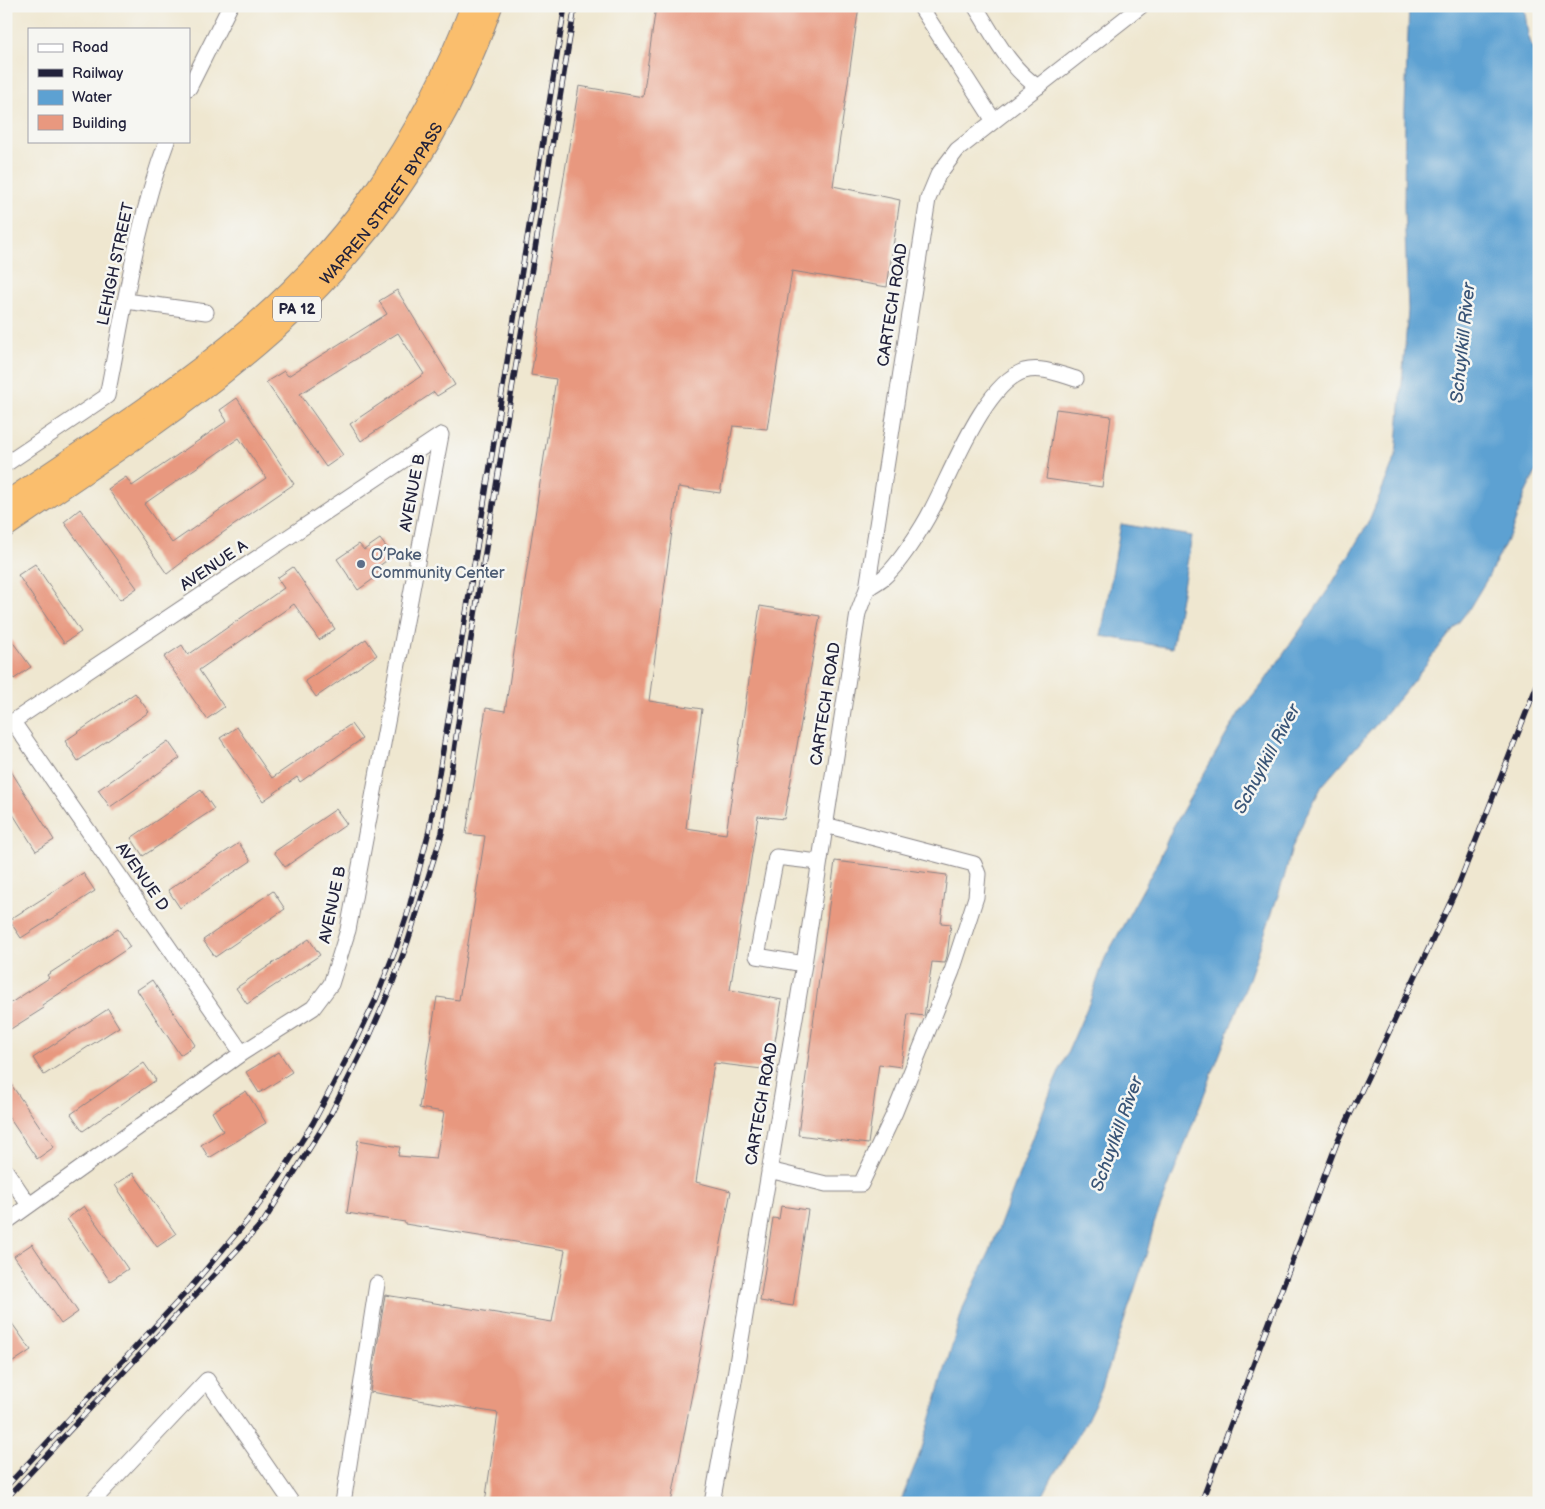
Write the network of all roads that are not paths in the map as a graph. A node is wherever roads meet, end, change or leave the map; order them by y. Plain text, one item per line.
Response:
1 (472, 6) edge
2 (491, 6) edge
3 (920, 6) edge
4 (975, 6) edge
5 (1141, 6) edge
6 (229, 7) edge
7 (190, 86) edge
8 (1038, 87) junction
9 (994, 121) junction
10 (167, 142) edge
11 (126, 301) junction
12 (206, 312) dead end
13 (1076, 379) dead end
14 (441, 435) joint
15 (6, 464) edge
16 (6, 504) edge
17 (6, 526) edge
18 (867, 589) junction
19 (10, 724) edge
20 (825, 825) junction
21 (819, 862) junction
22 (804, 964) junction
23 (242, 1053) junction
24 (769, 1170) junction
25 (6, 1171) edge
26 (29, 1205) junction
27 (6, 1222) edge
28 (377, 1284) dead end
29 (91, 1503) edge
30 (292, 1503) edge
31 (342, 1503) edge
32 (712, 1503) edge

1 - 16 highway, WARREN STREET BYPASS / PA 12
2 - 17 highway, WARREN STREET BYPASS / PA 12
3 - 9 street
4 - 8 street
5 - 8 street, CARTECH ROAD
6 - 7 street
8 - 9 street, CARTECH ROAD
9 - 18 street, CARTECH ROAD
10 - 11 street, LEHIGH STREET
11 - 12 street
11 - 15 street, LEHIGH STREET
13 - 18 street
14 - 19 street, AVENUE A
14 - 23 street, AVENUE B
18 - 20 street, CARTECH ROAD
19 - 23 street, AVENUE D
20 - 21 street, CARTECH ROAD
20 - 24 street
21 - 22 street, CARTECH ROAD
21 - 22 street
22 - 24 street, CARTECH ROAD
23 - 26 street, AVENUE B
24 - 32 street, CARTECH ROAD
25 - 26 street
26 - 27 street, AVENUE B
28 - 31 street
29 - 30 street

